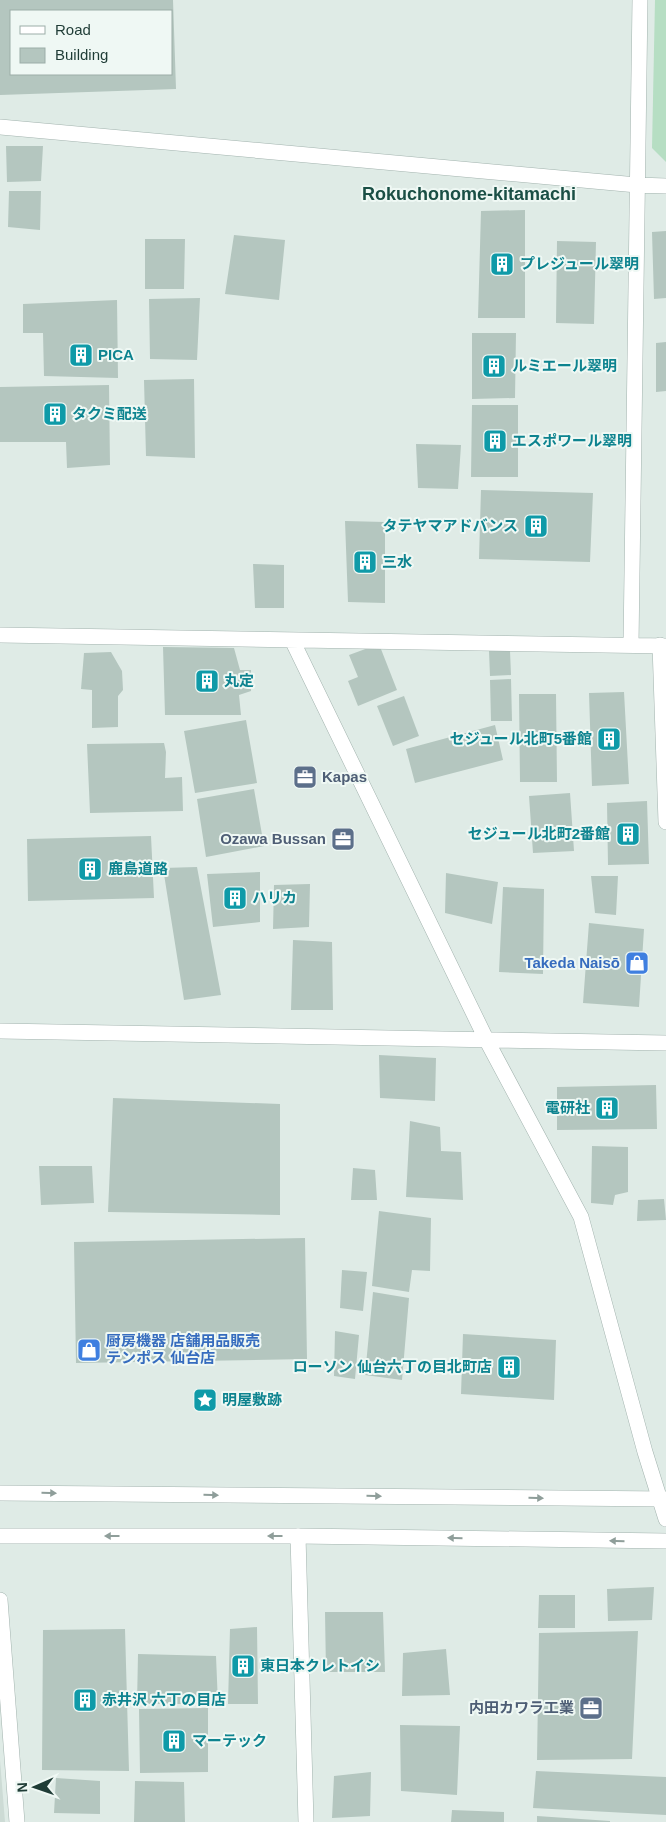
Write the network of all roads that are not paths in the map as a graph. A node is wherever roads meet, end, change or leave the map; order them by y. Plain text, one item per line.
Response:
1 (640, 0) edge
2 (0, 127) edge
3 (637, 185) junction
4 (666, 186) edge
5 (0, 635) edge
6 (292, 640) junction
7 (631, 645) junction
8 (663, 646) edge
9 (666, 822) edge
10 (0, 1031) edge
11 (486, 1041) junction
12 (666, 1043) edge
13 (0, 1493) edge
14 (663, 1499) edge
15 (666, 1519) edge
16 (0, 1536) edge
17 (298, 1536) junction
18 (666, 1541) edge
19 (0, 1600) edge
20 (17, 1822) edge
21 (306, 1822) edge

1 - 3 street
2 - 3 street
3 - 4 street
3 - 7 street
5 - 6 street
6 - 7 street
6 - 11 street
7 - 8 street
8 - 9 street
10 - 11 street
11 - 12 street
11 - 14 street
13 -> 14 street
14 - 15 street
17 -> 16 street
18 -> 17 street
17 - 21 street
19 - 20 street

